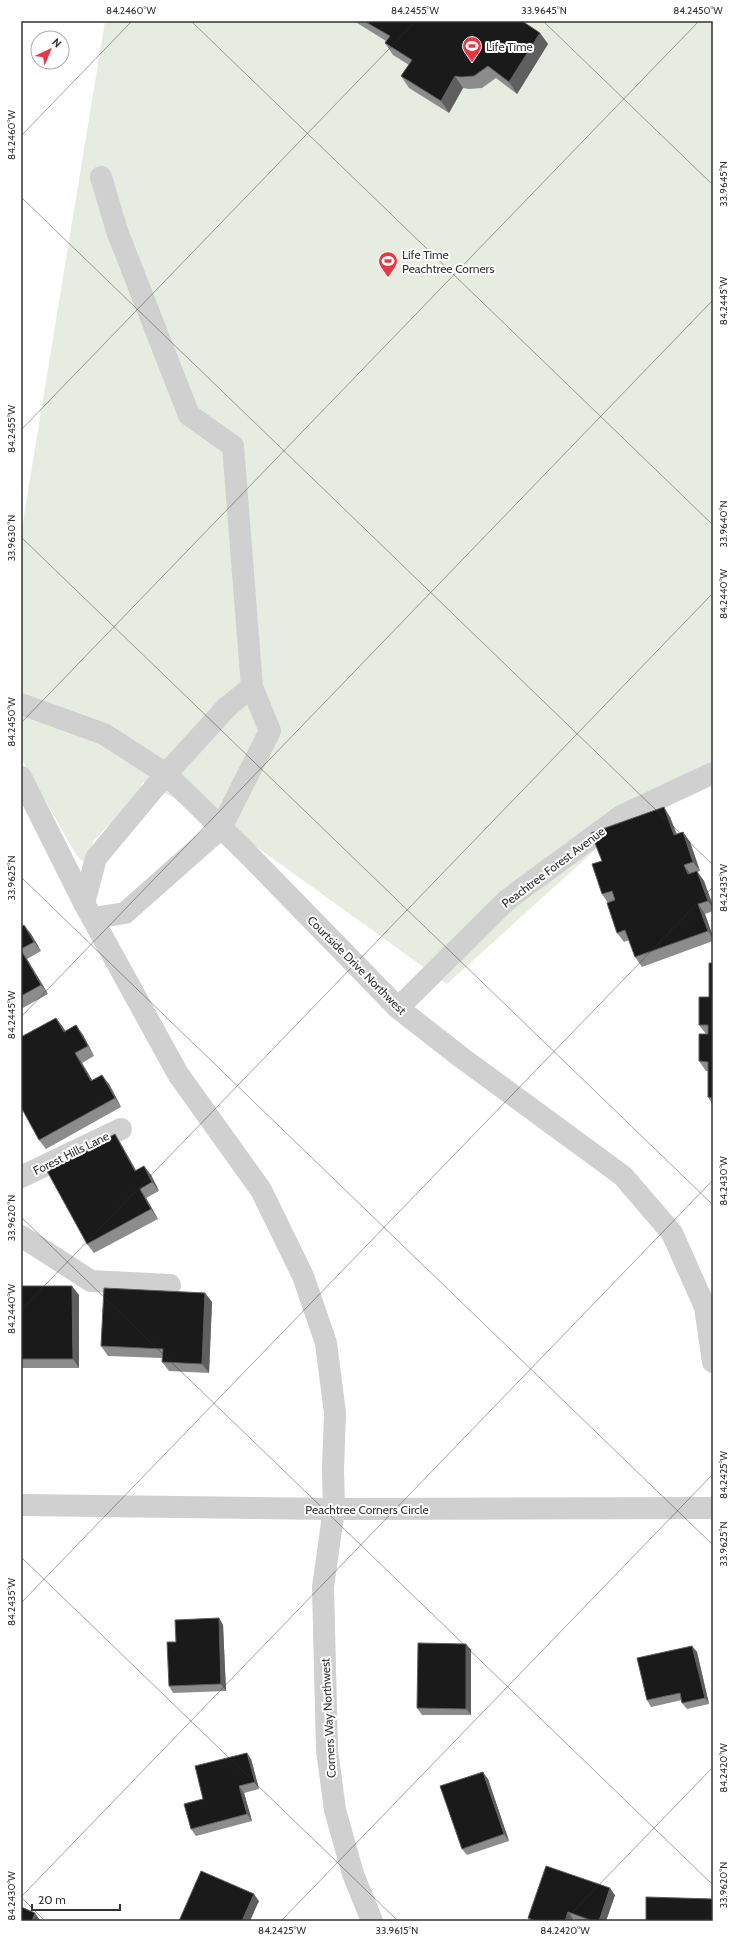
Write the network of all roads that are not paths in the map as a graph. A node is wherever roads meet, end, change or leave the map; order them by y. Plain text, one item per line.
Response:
1 (101, 177) dead end
2 (252, 687) junction
3 (21, 704) edge
4 (713, 773) edge
5 (166, 774) junction
6 (21, 777) edge
7 (221, 828) junction
8 (89, 911) junction
9 (398, 1008) junction
10 (121, 1129) dead end
11 (21, 1177) edge
12 (21, 1236) edge
13 (170, 1285) dead end
14 (713, 1362) edge
15 (21, 1505) edge
16 (713, 1508) edge
17 (334, 1509) junction
18 (372, 1921) edge

1 - 2 street
2 - 5 street
2 - 7 street
3 - 5 street, Courtside Drive Northwest
4 - 9 street, Peachtree Forest Avenue
5 - 7 street, Courtside Drive Northwest
5 - 8 street
6 - 8 street, Corners Way Northwest
7 - 8 street
7 - 9 street, Courtside Drive Northwest
8 - 17 street, Corners Way Northwest
9 - 14 street, Courtside Drive Northwest
10 - 11 street, Forest Hills Lane
12 - 13 street
15 - 17 street, Peachtree Corners Circle
16 - 17 street, Peachtree Corners Circle
17 - 18 street, Corners Way Northwest

